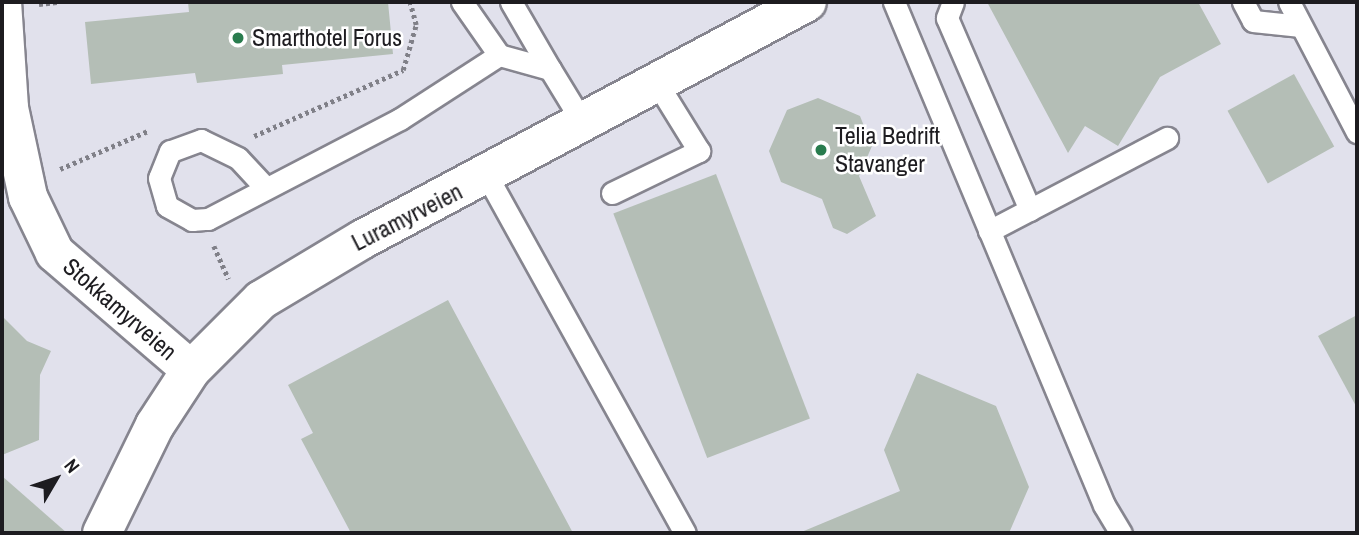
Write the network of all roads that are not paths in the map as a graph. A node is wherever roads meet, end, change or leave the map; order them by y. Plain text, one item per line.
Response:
1 (2, 2) edge
2 (462, 2) edge
3 (511, 2) edge
4 (807, 2) edge
5 (894, 2) edge
6 (953, 2) edge
7 (1243, 2) edge
8 (1289, 2) edge
9 (1301, 26) junction
10 (499, 55) junction
11 (550, 69) junction
12 (657, 83) junction
13 (583, 123) junction
14 (1357, 132) edge
15 (1167, 138) dead end
16 (487, 176) junction
17 (264, 186) junction
18 (26, 190) edge
19 (612, 193) dead end
20 (1030, 210) junction
21 (989, 231) junction
22 (191, 370) junction
23 (1104, 505) junction
24 (102, 533) edge
25 (685, 533) edge
26 (1106, 533) edge
27 (1121, 533) edge

1 - 18 street, Stokkamyrveien
2 - 10 lane
3 - 11 lane
4 - 12 street, Luramyrveien
5 - 21 lane
6 - 20 lane
7 - 9 lane
8 - 9 lane
9 - 14 lane
10 - 11 lane
10 - 17 lane
11 - 13 lane
12 - 13 street, Luramyrveien
12 - 19 lane
13 - 16 street, Luramyrveien
15 - 20 lane
16 - 22 street, Luramyrveien
16 - 25 lane
17 - 17 lane
18 - 22 street, Stokkamyrveien
20 - 21 lane
21 - 23 lane
22 - 24 street, Luramyrveien
23 - 26 lane
23 - 27 lane

